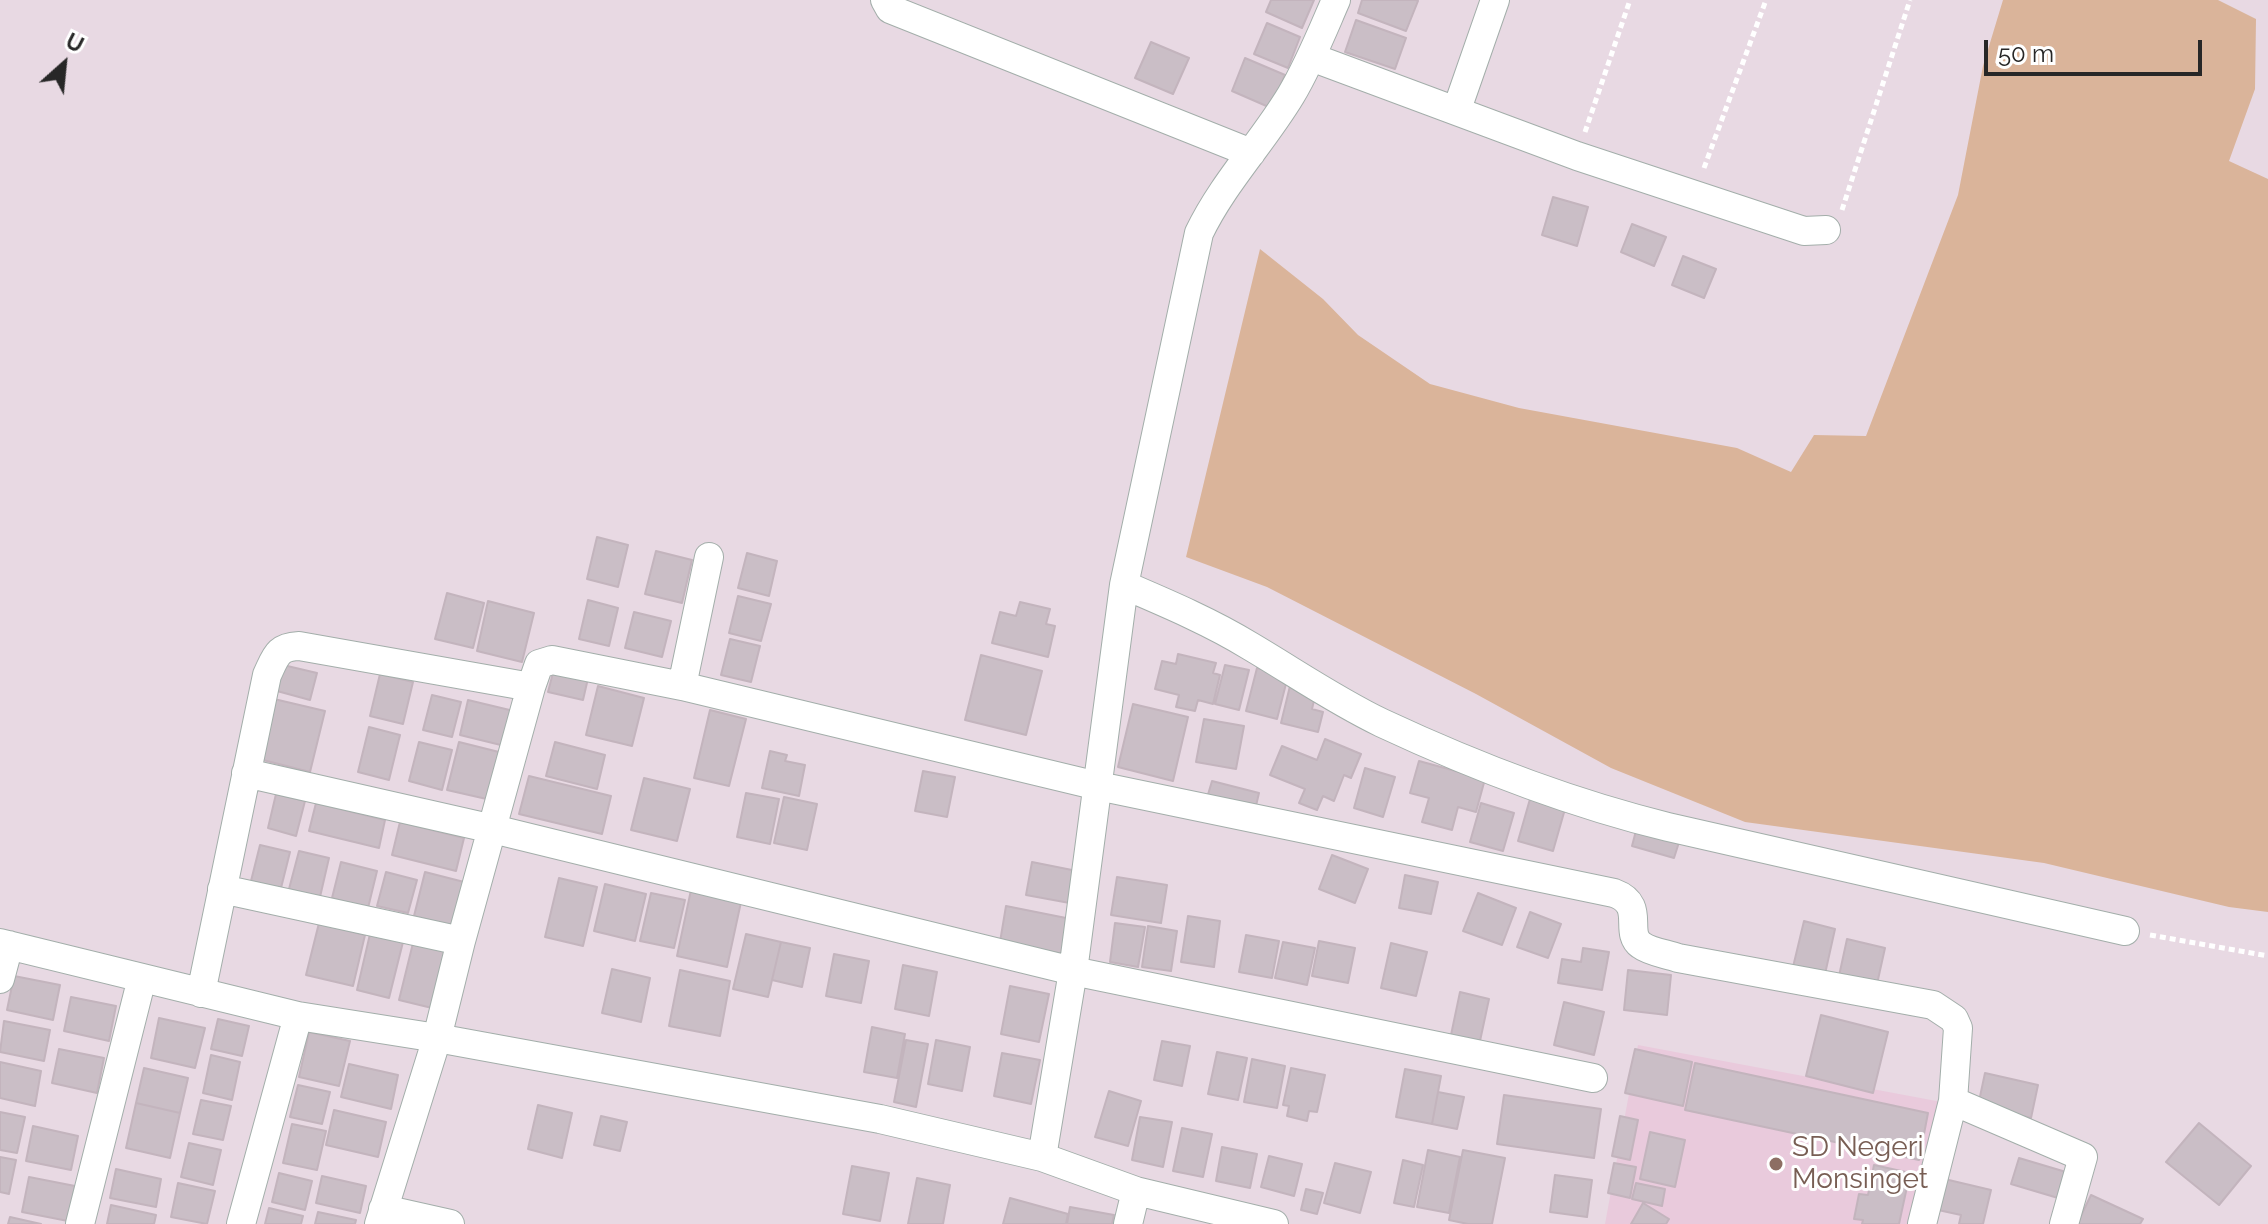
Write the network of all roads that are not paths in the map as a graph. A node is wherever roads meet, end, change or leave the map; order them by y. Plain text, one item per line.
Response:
1 (885, 0) edge
2 (1336, 0) edge
3 (1495, 0) edge
4 (1311, 57) junction
5 (1457, 109) junction
6 (1251, 153) junction
7 (1826, 230) road end
8 (709, 557) dead end
9 (1125, 580) junction
10 (682, 686) junction
11 (531, 687) junction
12 (246, 773) junction
13 (1098, 786) junction
14 (493, 829) junction
15 (222, 889) junction
16 (2125, 931) road end
17 (461, 941) junction
18 (4, 944) edge
19 (1073, 971) junction
20 (142, 978) junction
21 (0, 979) edge
22 (201, 993) junction
23 (298, 1016) junction
24 (437, 1038) junction
25 (1593, 1078) dead end
26 (1953, 1101) junction
27 (1042, 1157) junction
28 (1136, 1191) junction
29 (381, 1216) edge
30 (80, 1224) edge
31 (241, 1224) edge
32 (450, 1224) edge
33 (1128, 1224) edge
34 (1274, 1224) edge
35 (1922, 1224) edge
36 (2064, 1224) edge

1 - 6 street
2 - 4 street
3 - 5 street
4 - 5 street
4 - 6 street
5 - 7 street
6 - 9 street
8 - 10 street
9 - 13 street
9 - 16 street
10 - 11 street
10 - 13 street
11 - 12 street
11 - 14 street
12 - 14 street
12 - 15 street
13 - 19 street
13 - 26 street
14 - 17 street
14 - 19 street
15 - 17 street
15 - 22 street
17 - 24 street
18 - 20 street
18 - 21 street
19 - 25 street
19 - 27 street
20 - 22 street
20 - 30 street
22 - 23 street
23 - 24 street
23 - 31 street
24 - 27 street
24 - 29 street
26 - 35 street
26 - 36 street
27 - 28 street
28 - 33 street
28 - 34 street
29 - 32 street

